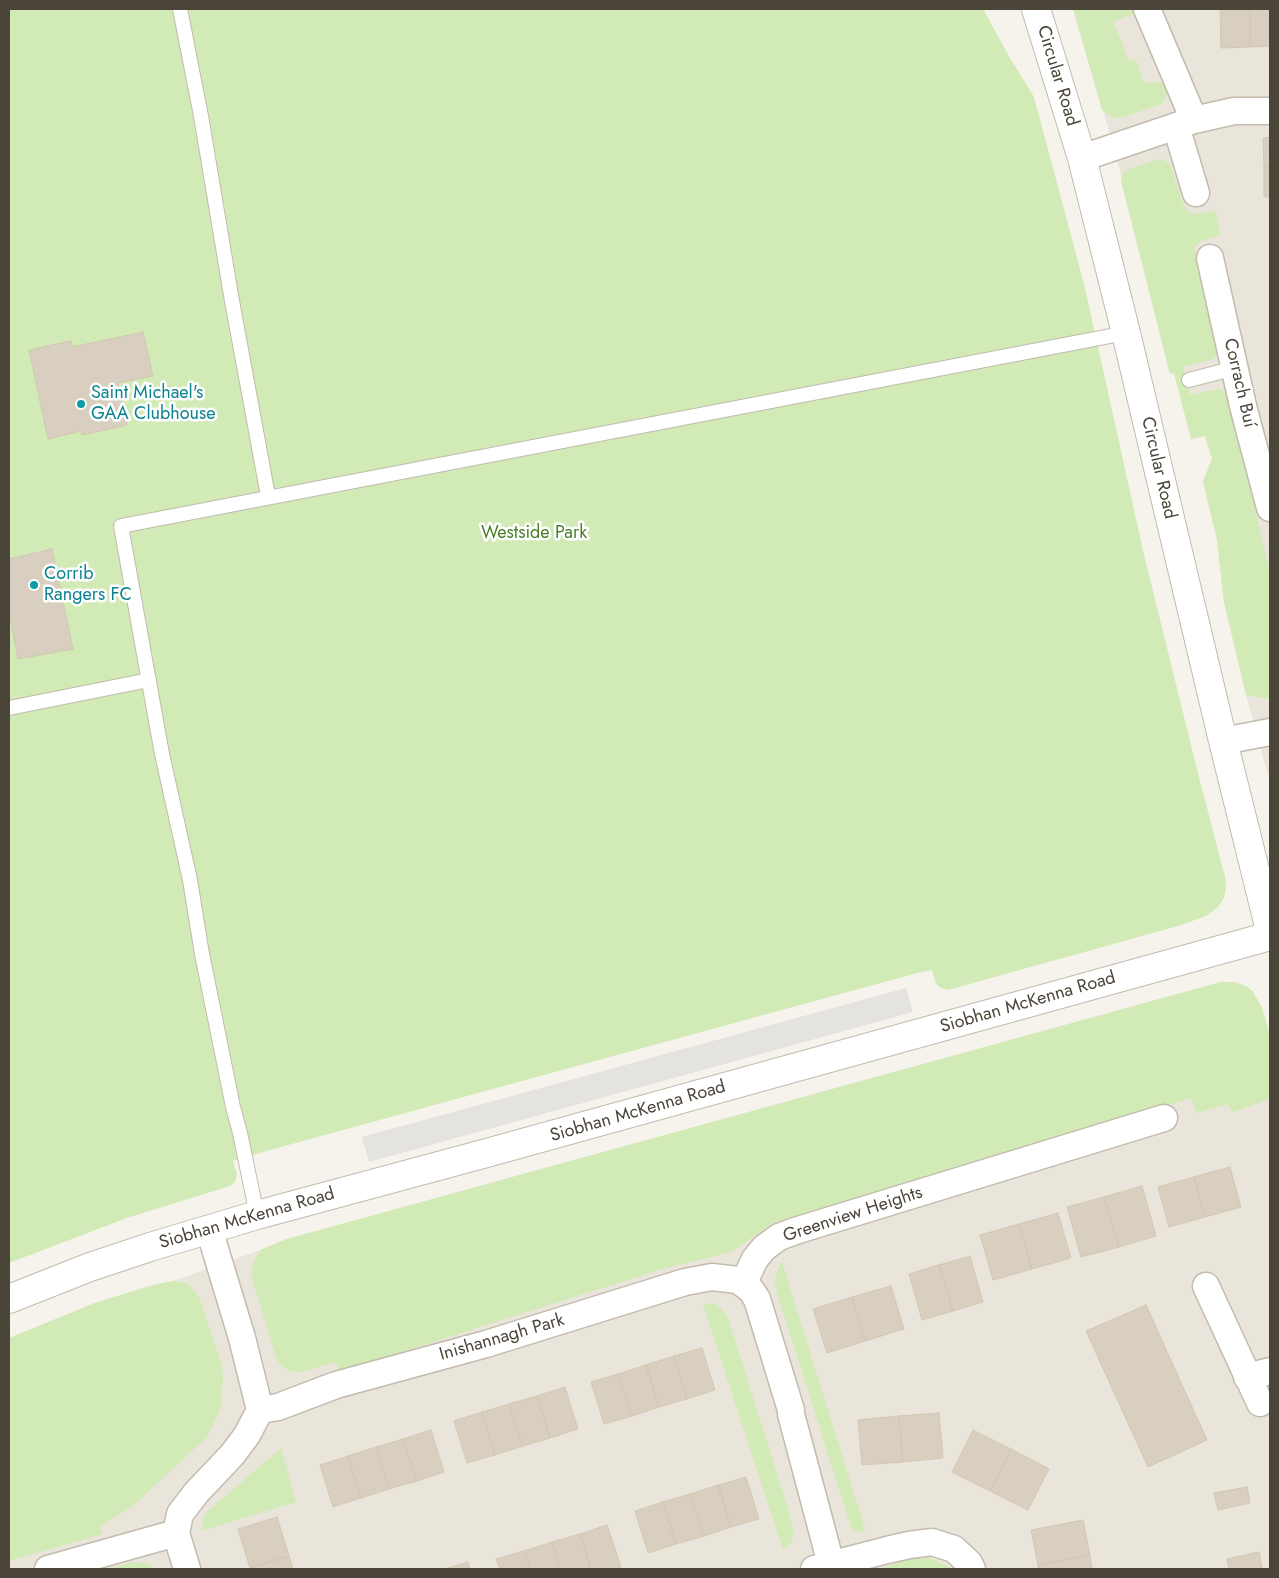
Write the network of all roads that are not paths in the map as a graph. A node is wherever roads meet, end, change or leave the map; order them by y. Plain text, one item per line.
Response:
1 (180, 9) edge
2 (1036, 9) edge
3 (1147, 9) edge
4 (1270, 111) edge
5 (1185, 123) junction
6 (1082, 158) junction
7 (1196, 193) dead end
8 (1210, 258) dead end
9 (1126, 333) junction
10 (1235, 368) junction
11 (1189, 380) dead end
12 (268, 496) junction
13 (1270, 508) edge
14 (149, 680) junction
15 (9, 708) edge
16 (1270, 732) edge
17 (1223, 741) junction
18 (1270, 930) edge
19 (1270, 936) edge
20 (1164, 1118) dead end
21 (257, 1215) junction
22 (209, 1229) junction
23 (744, 1284) junction
24 (1206, 1286) dead end
25 (9, 1299) edge
26 (1259, 1374) edge
27 (1260, 1403) dead end
28 (260, 1410) junction
29 (176, 1533) junction
30 (823, 1566) edge
31 (48, 1569) edge
32 (187, 1569) edge
33 (972, 1569) edge

1 - 12 lane
2 - 6 street, Circular Road
3 - 5 street
4 - 5 street
5 - 6 street
5 - 7 street
6 - 9 street, Circular Road
8 - 10 street, Corrach Buí
9 - 12 lane
9 - 17 street, Circular Road
10 - 11 lane
10 - 13 street, Corrach Buí
12 - 14 lane
14 - 15 lane
14 - 21 lane
16 - 17 street
17 - 18 street, Circular Road
19 - 21 street, Siobhan McKenna Road
20 - 23 street, Greenview Heights
21 - 22 street, Siobhan McKenna Road
22 - 25 street, Siobhan McKenna Road
22 - 28 street
23 - 28 street, Inishannagh Park
23 - 30 street
24 - 26 street
26 - 27 street
28 - 29 street
29 - 31 street
29 - 32 street
30 - 33 street

